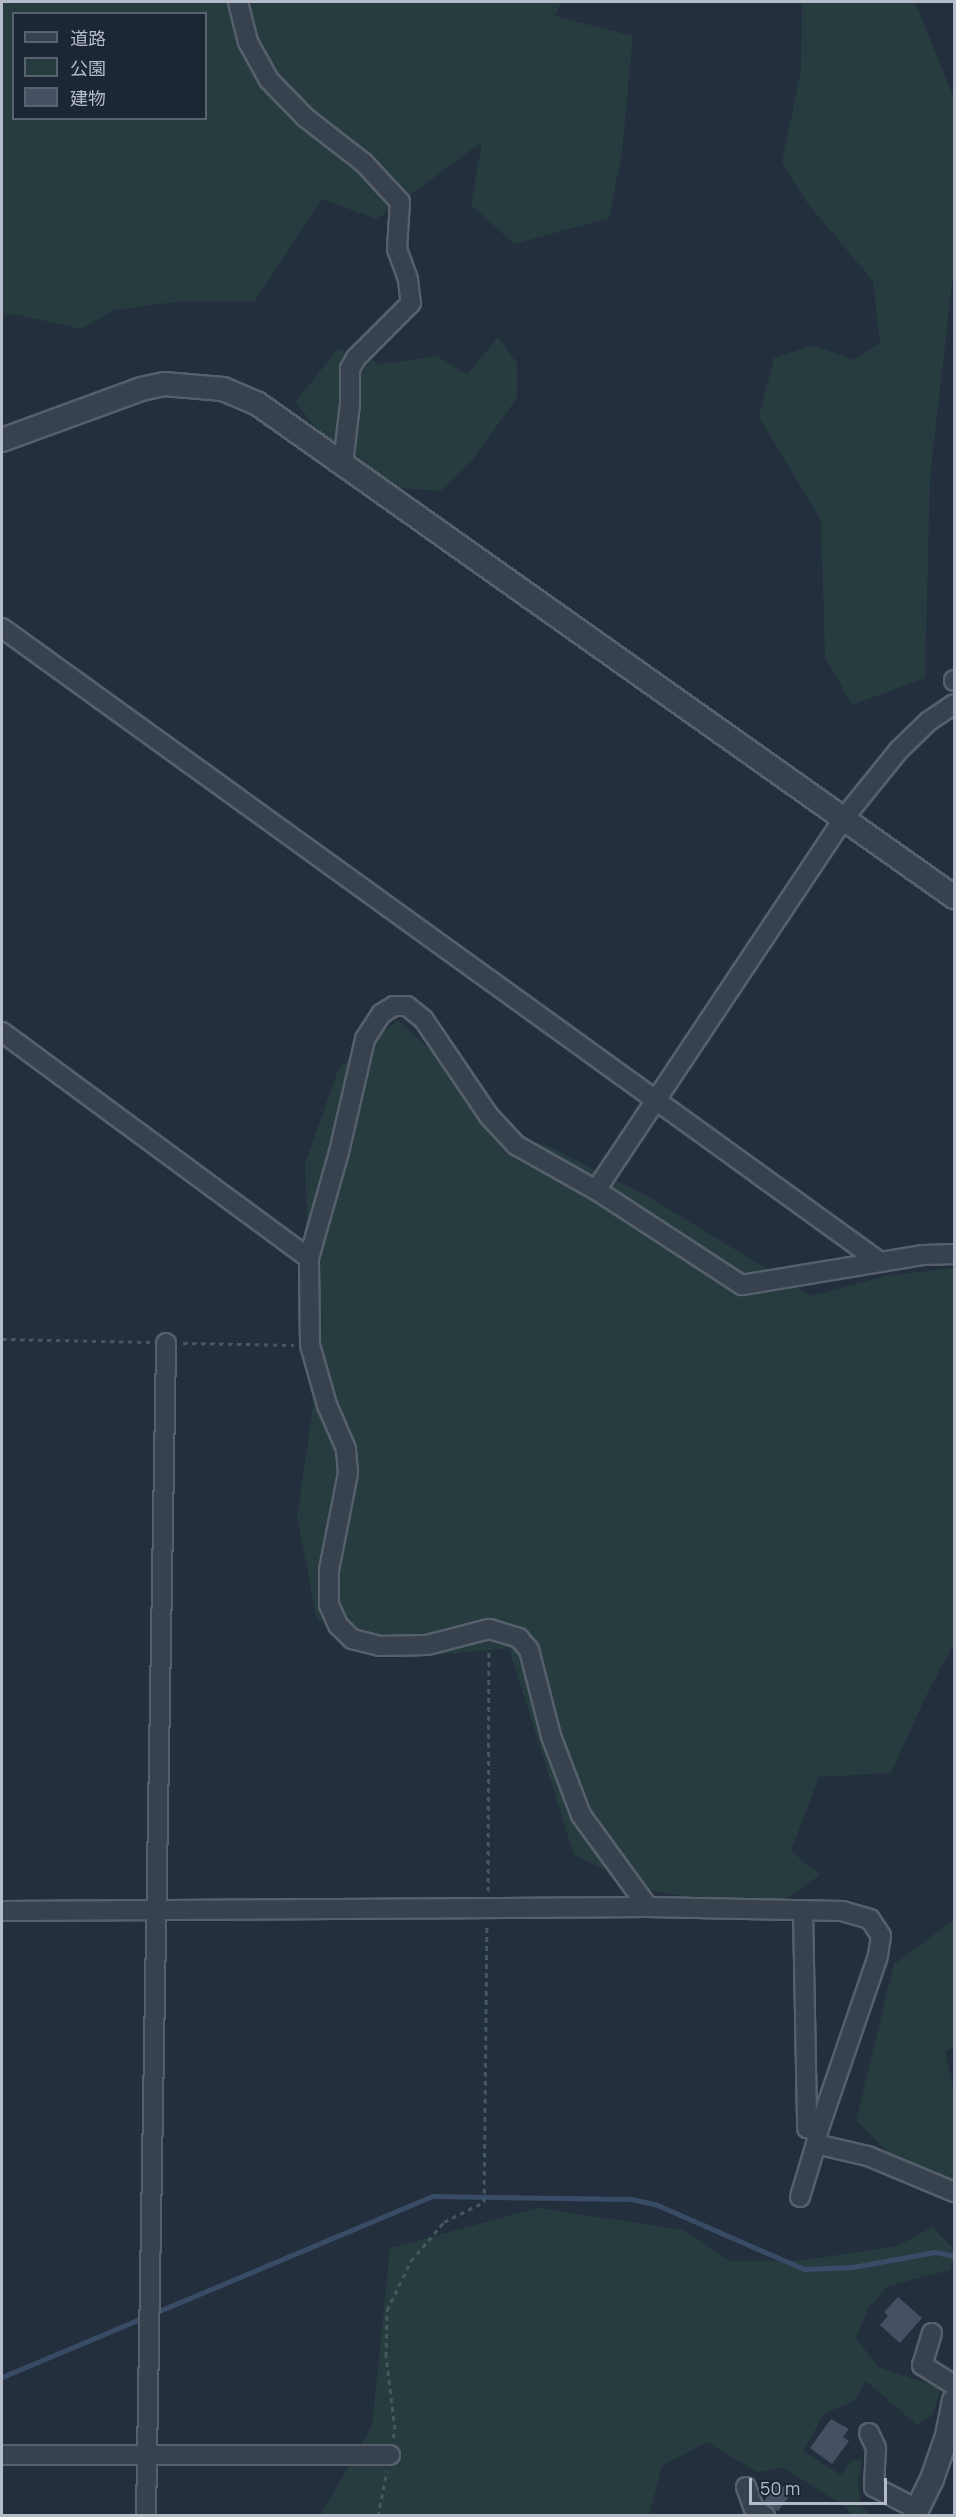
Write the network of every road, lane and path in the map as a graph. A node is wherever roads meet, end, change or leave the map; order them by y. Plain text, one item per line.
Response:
1 (238, 2) edge
2 (2, 440) edge
3 (343, 464) junction
4 (2, 628) edge
5 (954, 704) edge
6 (844, 818) junction
7 (954, 897) edge
8 (2, 1032) edge
9 (656, 1100) junction
10 (596, 1190) junction
11 (954, 1254) edge
12 (309, 1258) junction
13 (880, 1262) junction
14 (166, 1343) dead end
15 (489, 1629) junction
16 (648, 1907) junction
17 (488, 1910) junction
18 (803, 1910) junction
19 (2, 1911) edge
20 (156, 1911) junction
21 (817, 2138) junction
22 (954, 2192) edge
23 (800, 2197) dead end
24 (932, 2333) dead end
25 (954, 2385) edge
26 (954, 2401) edge
27 (869, 2433) dead end
28 (951, 2438) edge
29 (2, 2455) edge
30 (146, 2455) junction
31 (390, 2455) junction
32 (746, 2487) dead end
33 (916, 2512) edge
34 (146, 2516) edge
35 (378, 2516) edge
36 (765, 2516) edge

1 - 3 street
2 - 3 street
3 - 6 street
4 - 9 street
5 - 6 street
6 - 7 street
6 - 9 street
8 - 12 street
9 - 10 street
9 - 13 street
10 - 12 street
10 - 13 street
11 - 13 street
12 - 15 street
14 - 20 street
15 - 16 street
15 - 17 path
16 - 17 street
16 - 18 street
17 - 20 street
17 - 31 path
18 - 21 street
18 - 21 street
19 - 20 street
20 - 30 street
21 - 22 street
21 - 23 street
24 - 25 street
26 - 28 street
27 - 33 street
28 - 33 street
29 - 30 street
30 - 31 street
30 - 34 street
31 - 35 path
32 - 36 street

